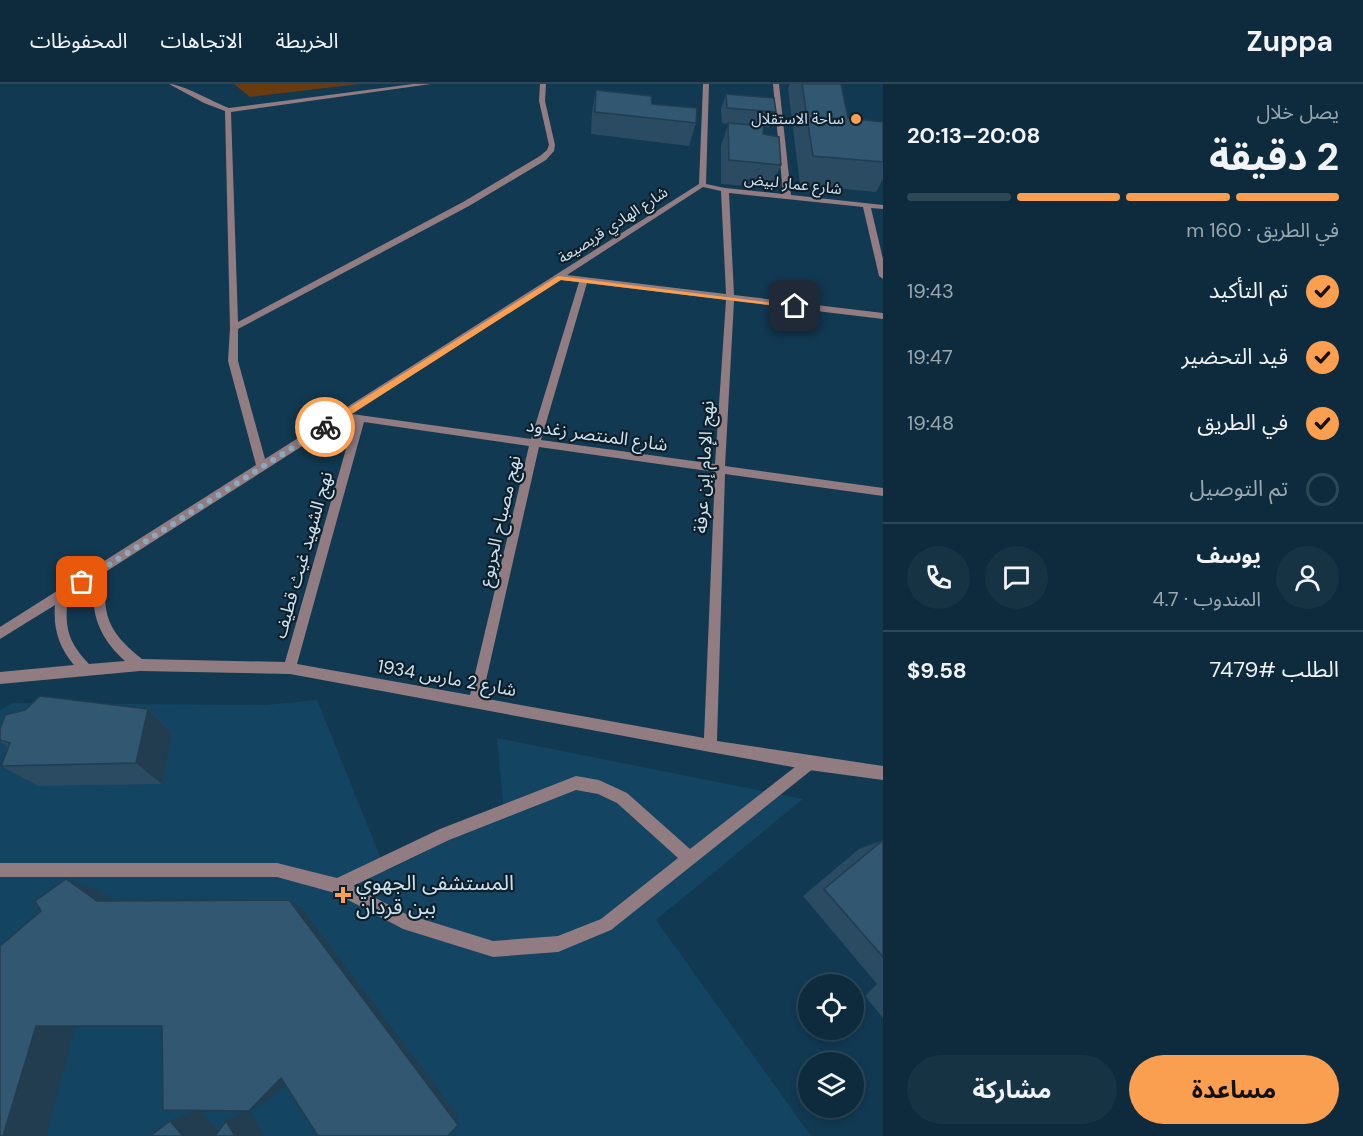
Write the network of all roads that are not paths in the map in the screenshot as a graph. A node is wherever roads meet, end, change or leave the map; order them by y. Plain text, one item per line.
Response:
1 (172, 84) edge
2 (429, 84) edge
3 (543, 84) edge
4 (706, 84) edge
5 (776, 84) edge
6 (228, 110) junction
7 (702, 185) junction
8 (725, 190) junction
9 (787, 196) junction
10 (866, 205) junction
11 (883, 207) edge
12 (883, 276) edge
13 (560, 277) junction
14 (584, 280) junction
15 (730, 298) junction
16 (883, 316) edge
17 (234, 328) junction
18 (343, 416) junction
19 (360, 418) junction
20 (535, 443) junction
21 (262, 467) junction
22 (720, 468) junction
23 (883, 492) edge
24 (102, 569) junction
25 (62, 595) junction
26 (0, 634) edge
27 (140, 665) junction
28 (290, 668) junction
29 (85, 669) junction
30 (0, 679) edge
31 (475, 701) junction
32 (710, 746) junction
33 (808, 764) junction
34 (883, 773) edge
35 (689, 858) junction
36 (0, 870) edge
37 (338, 886) junction

1 - 6 street
2 - 6 street
3 - 17 street
4 - 7 street
5 - 9 street
6 - 17 street
7 - 8 street, شارع عمار لبيض
7 - 13 street, شارع الهادي قريصيعة
8 - 9 street, شارع عمار لبيض
8 - 15 street, نهج الإمام إبن عرفة
9 - 10 street, شارع عمار لبيض
10 - 11 street, شارع عمار لبيض
10 - 12 street
13 - 14 street
13 - 18 street, شارع الهادي قريصيعة
14 - 15 street
14 - 20 street, نهج مصباح الجربوع
15 - 16 street
15 - 22 street, نهج الإمام إبن عرفة
17 - 21 street
18 - 19 street, شارع المنتصر زغدود
18 - 21 street, شارع الهادي قريصيعة
19 - 20 street, شارع المنتصر زغدود
19 - 28 street, نهج الشهيد غيث قطيف
20 - 22 street, شارع المنتصر زغدود
20 - 31 street, نهج مصباح الجربوع
21 - 24 street, شارع الهادي قريصيعة
22 - 23 street, شارع المنتصر زغدود
22 - 32 street, نهج الإمام إبن عرفة
24 - 25 street, شارع الهادي قريصيعة
24 - 27 street
25 - 26 street, شارع الهادي قريصيعة
25 - 29 street
27 - 28 street, شارع 2 مارس 1934
27 - 29 street, شارع 2 مارس 1934
28 - 31 street, شارع 2 مارس 1934
29 - 30 street, شارع 2 مارس 1934
31 - 32 street, شارع 2 مارس 1934
32 - 33 street, شارع 2 مارس 1934
33 - 34 street, شارع 2 مارس 1934
33 - 35 street
35 - 37 street
35 - 37 street
36 - 37 street

